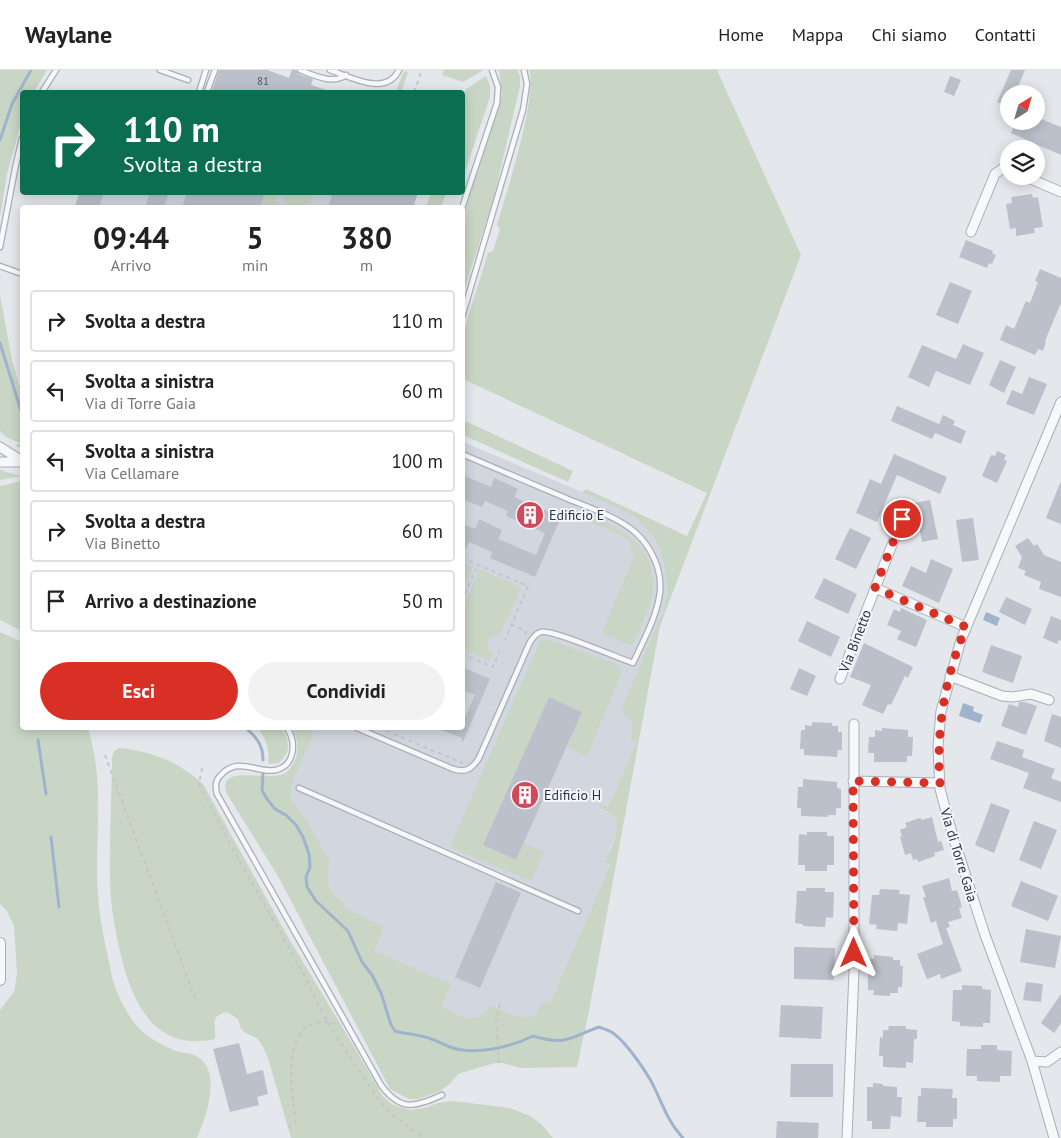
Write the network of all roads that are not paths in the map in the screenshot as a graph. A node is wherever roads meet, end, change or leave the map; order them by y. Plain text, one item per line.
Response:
1 (56, 70) edge
2 (160, 70) edge
3 (206, 70) edge
4 (215, 70) edge
5 (300, 70) edge
6 (330, 70) edge
7 (399, 70) edge
8 (492, 70) edge
9 (524, 70) edge
10 (346, 75) junction
11 (188, 80) dead end
12 (43, 90) edge
13 (200, 90) edge
14 (208, 90) edge
15 (20, 147) edge
16 (1000, 170) edge
17 (1045, 185) edge
18 (1061, 192) edge
19 (463, 205) edge
20 (971, 232) dead end
21 (0, 247) edge
22 (0, 266) edge
23 (20, 273) edge
24 (465, 307) edge
25 (1061, 402) edge
26 (0, 447) edge
27 (465, 455) edge
28 (20, 460) edge
29 (20, 461) edge
30 (0, 462) edge
31 (902, 519) dead end
32 (875, 588) junction
33 (966, 627) junction
34 (950, 676) junction
35 (840, 680) dead end
36 (1049, 700) dead end
37 (854, 724) dead end
38 (288, 730) edge
39 (362, 730) edge
40 (853, 781) junction
41 (940, 783) junction
42 (298, 788) dead end
43 (578, 911) dead end
44 (0, 943) edge
45 (0, 980) edge
46 (1061, 1052) edge
47 (1032, 1061) junction
48 (442, 1095) dead end
49 (847, 1138) edge
50 (1054, 1138) edge

1 - 12 lane
2 - 11 lane
3 - 13 lane
4 - 14 lane
5 - 10 lane
6 - 10 lane
7 - 10 lane
8 - 19 lane
9 - 24 lane
15 - 21 lane
16 - 20 street
17 - 18 street
22 - 23 lane
25 - 33 street, Via di Torre Gaia
26 - 28 street
27 - 39 lane
29 - 30 street
31 - 32 street, Via Binetto
32 - 33 street
32 - 35 street, Via Binetto
33 - 34 street, Via di Torre Gaia
34 - 36 street
34 - 41 street, Via di Torre Gaia
37 - 40 street
38 - 48 lane
40 - 41 street
40 - 49 street
41 - 47 street, Via di Torre Gaia
42 - 43 lane
44 - 45 street
46 - 47 street
47 - 50 street, Via di Torre Gaia

